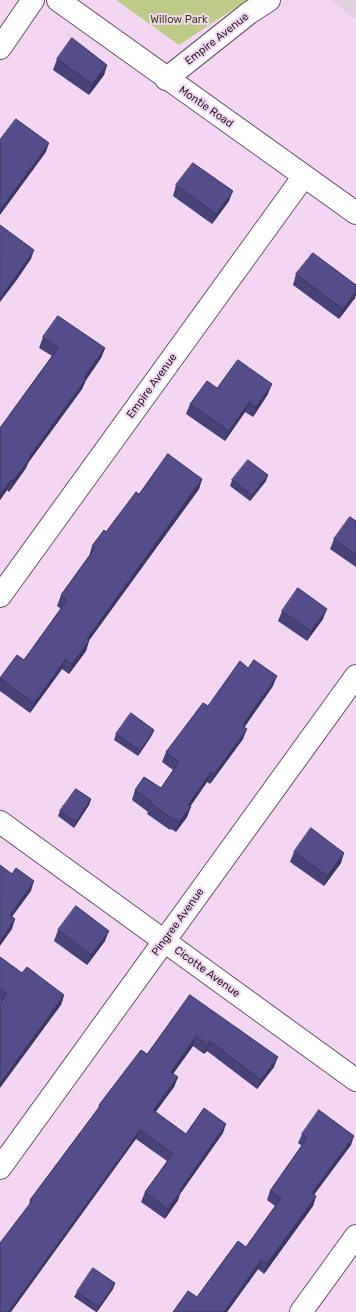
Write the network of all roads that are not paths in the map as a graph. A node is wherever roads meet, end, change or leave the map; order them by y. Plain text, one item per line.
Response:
1 (33, 0) edge
2 (58, 0) edge
3 (269, 0) edge
4 (0, 48) edge
5 (166, 79) junction
6 (304, 176) junction
7 (356, 213) edge
8 (0, 596) edge
9 (356, 676) edge
10 (0, 822) edge
11 (165, 941) junction
12 (356, 1080) edge
13 (0, 1168) edge
14 (356, 1236) edge
15 (301, 1312) edge

1 - 4 street
2 - 5 street, Montie Road
3 - 5 street, Empire Avenue
5 - 6 street, Montie Road
6 - 7 street, Montie Road
6 - 8 street, Empire Avenue
9 - 11 street, Pingree Avenue
10 - 11 street, Cicotte Avenue
11 - 12 street, Cicotte Avenue
11 - 13 street, Pingree Avenue
14 - 15 street

